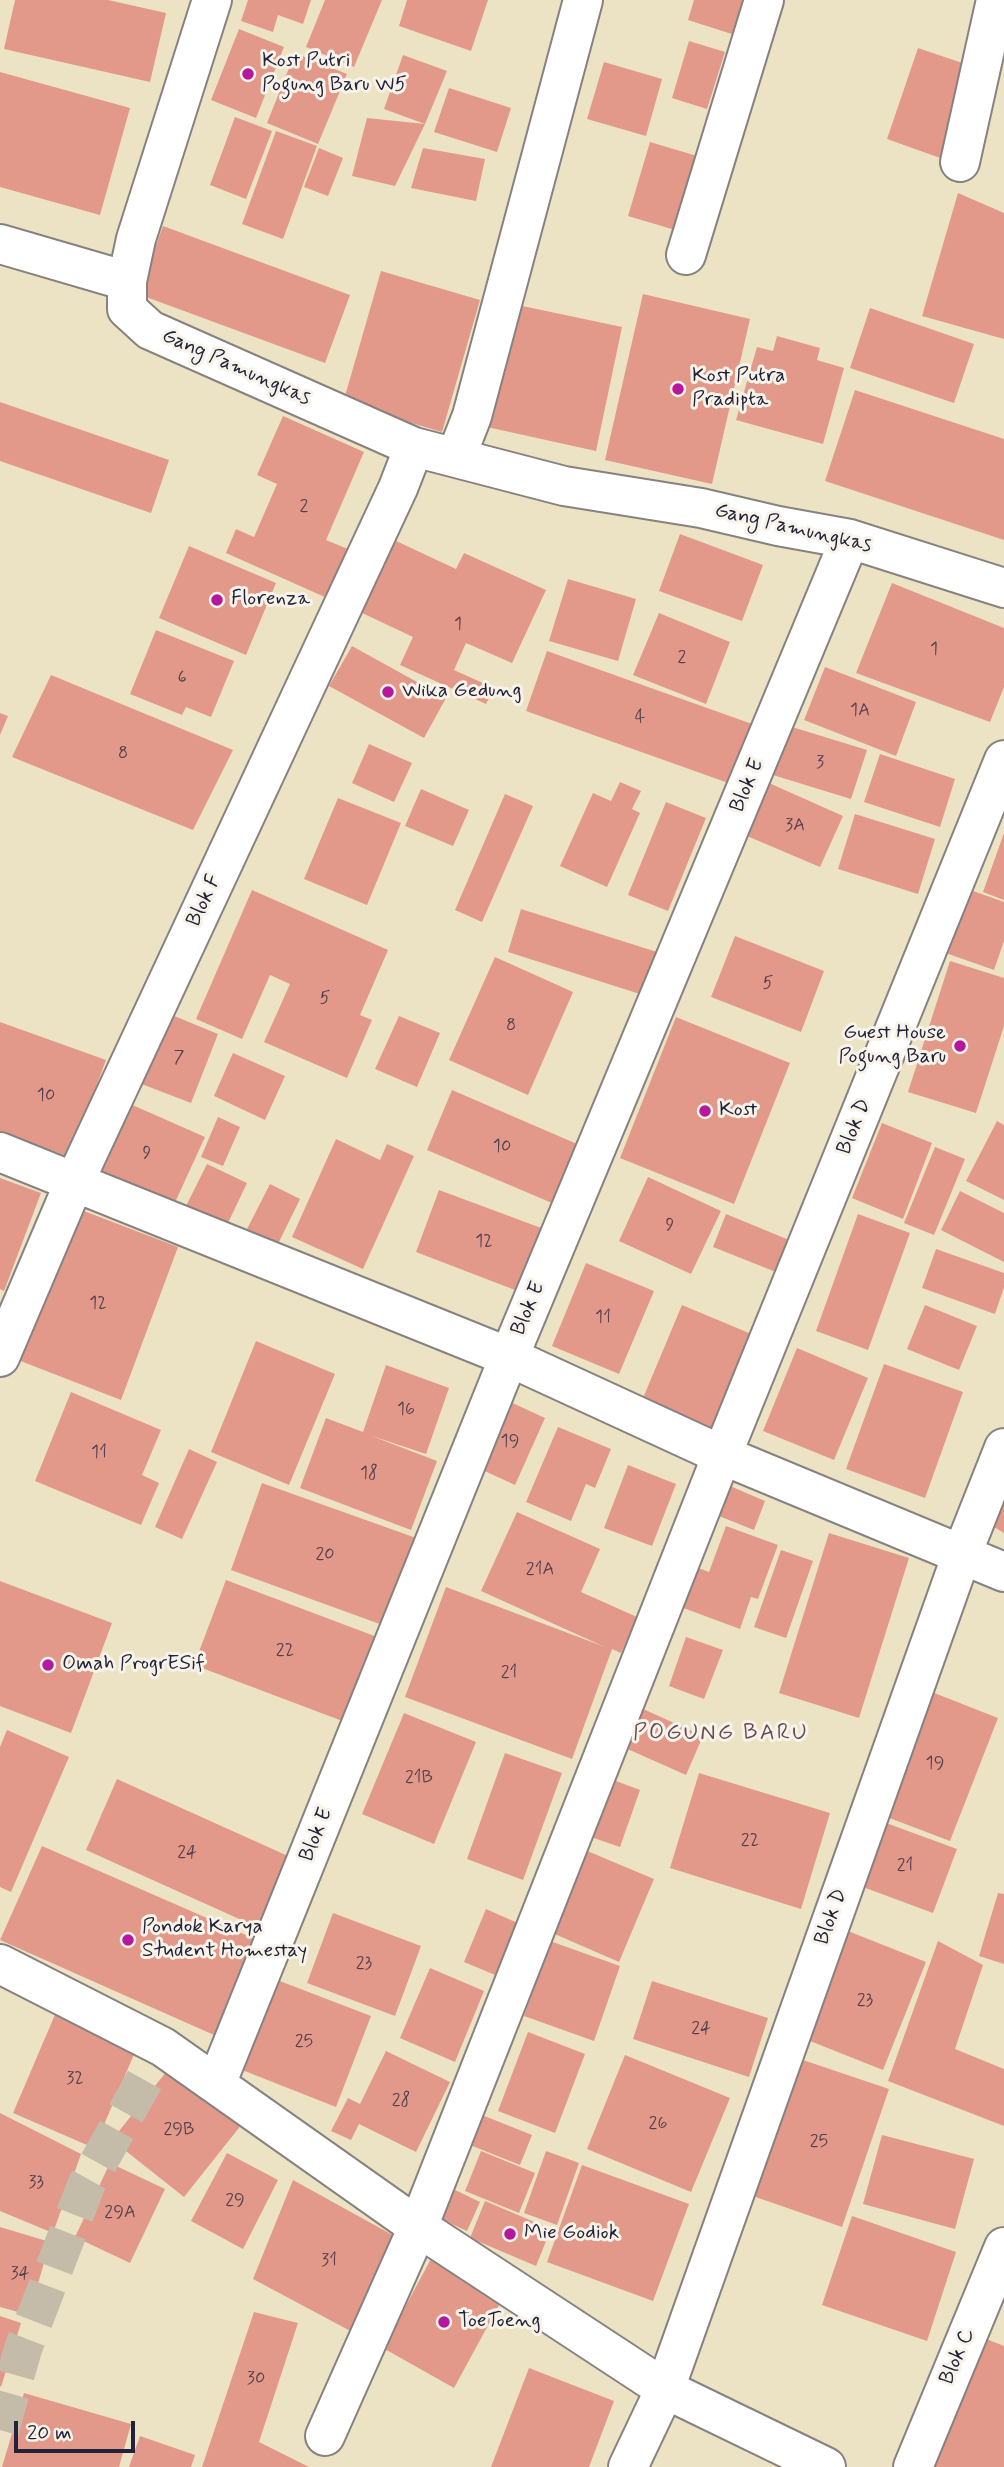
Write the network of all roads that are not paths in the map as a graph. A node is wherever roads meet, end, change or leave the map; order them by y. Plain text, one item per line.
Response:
1 (212, 0) edge
2 (583, 0) edge
3 (764, 0) edge
4 (996, 0) edge
5 (960, 162) dead end
6 (0, 244) edge
7 (686, 256) dead end
8 (127, 281) junction
9 (414, 447) junction
10 (456, 457) junction
11 (850, 539) junction
12 (1004, 588) edge
13 (1004, 760) edge
14 (0, 1152) edge
15 (74, 1183) junction
16 (0, 1357) edge
17 (509, 1357) junction
18 (1004, 1447) edge
19 (722, 1455) junction
20 (962, 1554) junction
21 (1004, 1572) edge
22 (0, 1964) edge
23 (217, 2082) junction
24 (418, 2227) junction
25 (1004, 2247) edge
26 (665, 2389) junction
27 (326, 2436) dead end
28 (628, 2467) edge
29 (826, 2467) edge
30 (913, 2467) edge

1 - 8 street, Gang Pamungkas
2 - 10 street
3 - 7 street
4 - 5 street
6 - 8 street
8 - 9 street, Gang Pamungkas
9 - 10 street, Gang Pamungkas
9 - 15 street, Blok F
10 - 11 street, Gang Pamungkas
11 - 12 street, Gang Pamungkas
11 - 17 street, Blok E
13 - 19 street, Blok D
14 - 15 street
15 - 16 street, Blok F
15 - 17 street
17 - 19 street
17 - 23 street, Blok E
18 - 20 street, Blok D
19 - 20 street
19 - 24 street
20 - 21 street
20 - 26 street, Blok D
22 - 23 street
23 - 24 street
24 - 26 street
24 - 27 street
25 - 30 street, Blok C
26 - 28 street, Blok D
26 - 29 street

